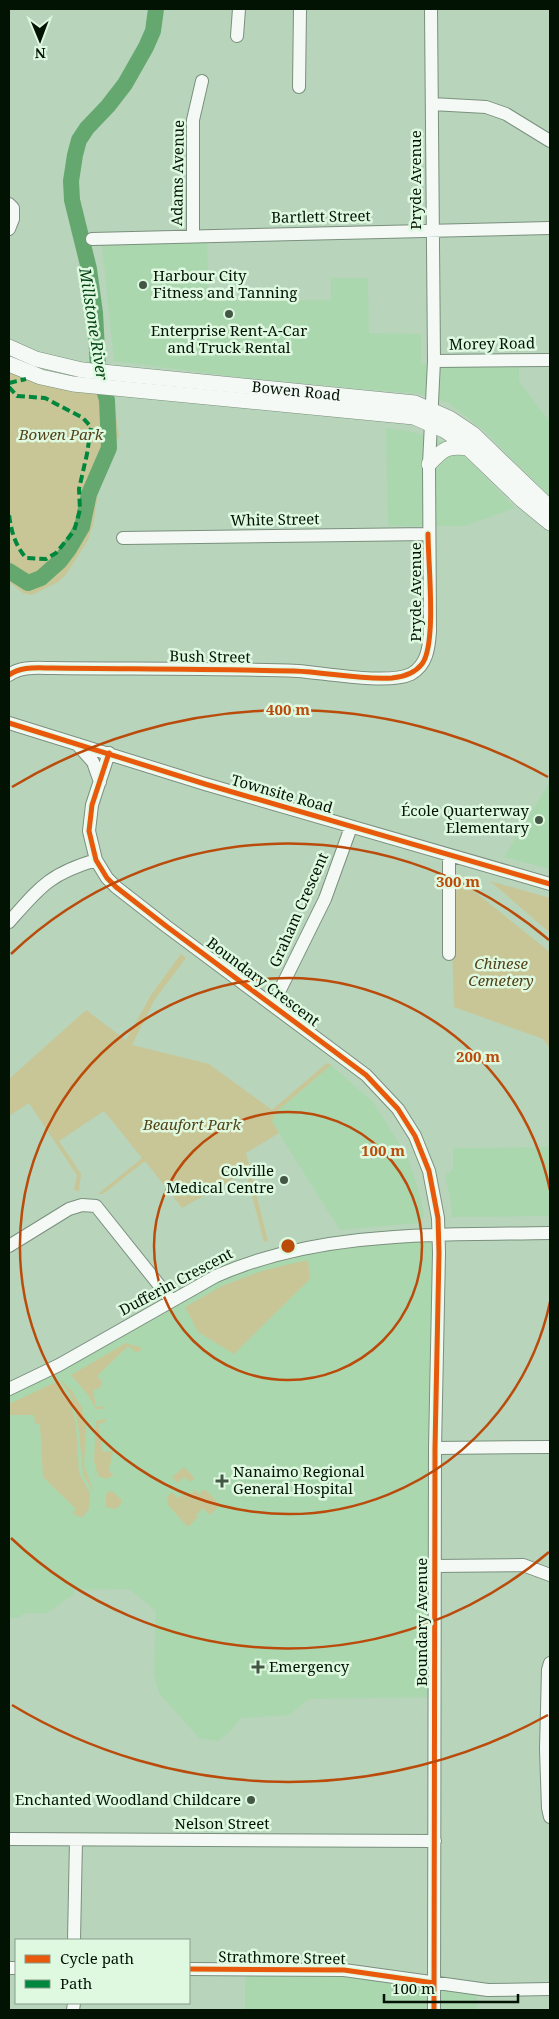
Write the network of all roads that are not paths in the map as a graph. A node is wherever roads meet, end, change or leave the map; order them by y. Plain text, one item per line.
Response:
1 (239, 9) edge
2 (300, 9) edge
3 (431, 9) edge
4 (237, 36) dead end
5 (202, 81) dead end
6 (299, 87) dead end
7 (432, 104) junction
8 (550, 141) edge
9 (9, 204) edge
10 (550, 228) edge
11 (9, 229) edge
12 (433, 230) junction
13 (193, 236) junction
14 (92, 239) dead end
15 (9, 347) edge
16 (550, 360) edge
17 (434, 361) junction
18 (9, 364) edge
19 (432, 417) junction
20 (469, 448) junction
21 (429, 464) junction
22 (550, 508) edge
23 (550, 523) edge
24 (428, 534) junction
25 (123, 538) dead end
26 (9, 674) edge
27 (411, 674) joint
28 (9, 723) edge
29 (77, 744) junction
30 (110, 754) junction
31 (100, 782) junction
32 (351, 827) junction
33 (449, 855) junction
34 (96, 860) junction
35 (550, 884) edge
36 (9, 922) edge
37 (449, 954) dead end
38 (273, 1004) junction
39 (550, 1233) edge
40 (439, 1235) junction
41 (9, 1246) edge
42 (171, 1300) junction
43 (9, 1389) edge
44 (550, 1446) edge
45 (435, 1448) junction
46 (435, 1566) junction
47 (550, 1575) edge
48 (550, 1663) edge
49 (548, 1748) edge
50 (550, 1817) edge
51 (9, 1839) edge
52 (76, 1840) junction
53 (434, 1840) junction
54 (74, 1939) edge
55 (190, 1969) edge
56 (434, 1983) junction
57 (550, 1989) edge
58 (434, 2010) edge

1 - 4 street
2 - 6 street
3 - 7 street, Pryde Avenue
5 - 13 street, Adams Avenue
7 - 8 street
7 - 12 street, Pryde Avenue
9 - 11 street
10 - 12 street, Bartlett Street
12 - 13 street, Bartlett Street
12 - 17 street, Pryde Avenue
13 - 14 street, Bartlett Street
15 - 19 main road, Bowen Road
16 - 17 street, Morey Road
17 - 19 street, Pryde Avenue
18 - 19 main road, Bowen Road
19 - 20 main road, Bowen Road
19 - 21 street, Pryde Avenue
19 - 22 main road, Bowen Road
20 - 21 main road
20 - 23 main road, Bowen Road
21 - 24 street, Pryde Avenue
24 - 25 street, White Street
24 - 27 street, Pryde Avenue
26 - 27 street, Bush Street
28 - 29 street, Townsite Road
29 - 30 street, Townsite Road
29 - 31 street
30 - 31 street, Boundary Crescent
30 - 32 street, Townsite Road
31 - 34 street, Boundary Crescent
32 - 33 street, Townsite Road
32 - 38 street, Graham Crescent
33 - 35 street, Townsite Road
33 - 37 street
34 - 36 street
34 - 38 street, Boundary Crescent
38 - 40 street, Boundary Crescent
39 - 40 street, Dufferin Crescent
40 - 42 street, Dufferin Crescent
40 - 45 street, Boundary Avenue
41 - 42 street
42 - 43 street, Dufferin Crescent
44 - 45 street
45 - 46 street, Boundary Avenue
46 - 47 street
46 - 53 street, Boundary Avenue
48 - 49 street
49 - 50 street
51 - 52 street, Nelson Street
52 - 53 street, Nelson Street
52 - 54 street
53 - 56 street, Boundary Avenue
55 - 56 street, Strathmore Street
56 - 57 street, Strathmore Street
56 - 58 street, Boundary Avenue

